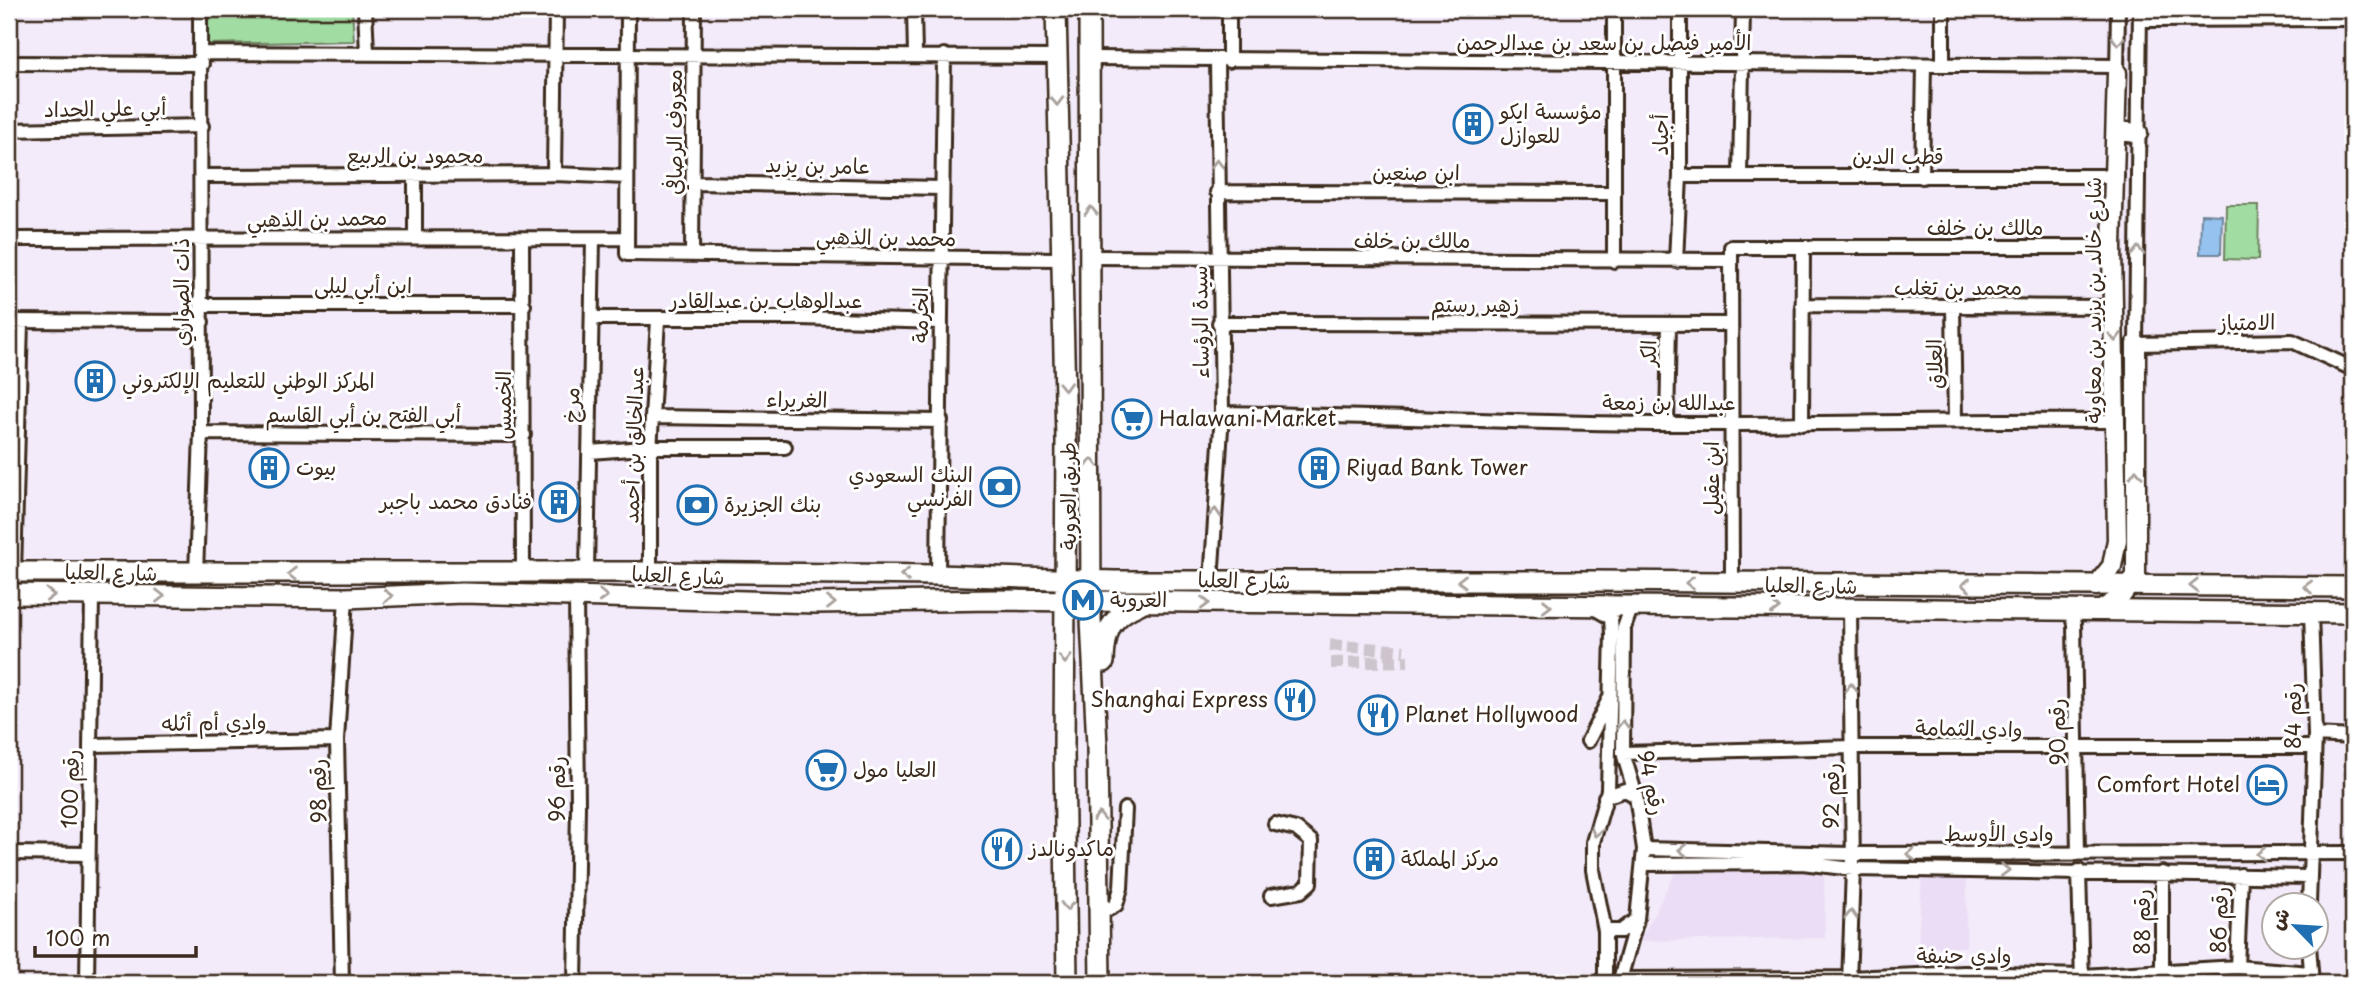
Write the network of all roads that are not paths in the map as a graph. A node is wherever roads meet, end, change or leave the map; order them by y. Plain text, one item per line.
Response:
1 (200, 9) edge
2 (365, 9) edge
3 (556, 9) edge
4 (628, 9) edge
5 (694, 9) edge
6 (914, 9) edge
7 (1056, 9) edge
8 (1089, 9) edge
9 (1229, 9) edge
10 (1614, 9) edge
11 (1680, 9) edge
12 (1743, 9) edge
13 (1943, 9) edge
14 (2118, 9) edge
15 (2140, 14) edge
16 (2353, 19) edge
17 (367, 52) junction
18 (555, 52) junction
19 (694, 53) junction
20 (915, 55) junction
21 (944, 55) junction
22 (627, 56) junction
23 (1056, 57) junction
24 (1091, 58) junction
25 (202, 59) junction
26 (1223, 61) junction
27 (1614, 61) junction
28 (1680, 61) junction
29 (9, 63) edge
30 (1743, 63) junction
31 (1924, 65) junction
32 (1943, 65) junction
33 (2118, 70) junction
34 (202, 126) junction
35 (9, 130) edge
36 (2116, 131) junction
37 (2137, 133) junction
38 (554, 174) junction
39 (202, 176) junction
40 (415, 176) junction
41 (1680, 176) junction
42 (1740, 176) junction
43 (2117, 176) junction
44 (627, 177) junction
45 (1922, 177) junction
46 (695, 183) junction
47 (941, 188) junction
48 (1217, 192) junction
49 (1614, 193) junction
50 (415, 237) junction
51 (9, 239) edge
52 (522, 239) junction
53 (593, 239) junction
54 (626, 239) junction
55 (201, 240) junction
56 (2112, 247) junction
57 (1803, 248) junction
58 (1731, 253) junction
59 (692, 255) junction
60 (1092, 257) junction
61 (940, 258) junction
62 (1061, 259) junction
63 (1219, 260) junction
64 (1614, 261) junction
65 (1675, 261) junction
66 (202, 305) junction
67 (524, 305) junction
68 (1802, 305) junction
69 (2114, 307) junction
70 (1954, 308) junction
71 (593, 318) junction
72 (658, 320) junction
73 (15, 322) edge
74 (202, 322) junction
75 (940, 322) junction
76 (1219, 323) junction
77 (1668, 324) junction
78 (1731, 324) junction
79 (2136, 344) junction
80 (2353, 369) edge
81 (1222, 413) junction
82 (654, 417) junction
83 (1955, 419) junction
84 (941, 421) junction
85 (2116, 421) junction
86 (1731, 423) junction
87 (1667, 424) junction
88 (1802, 424) junction
89 (201, 433) junction
90 (524, 435) junction
91 (785, 447) dead end
92 (650, 450) junction
93 (590, 452) junction
94 (2117, 540) junction
95 (2137, 542) junction
96 (523, 571) junction
97 (11, 572) edge
98 (587, 572) junction
99 (650, 572) junction
100 (459, 573) junction
101 (195, 574) junction
102 (938, 575) junction
103 (1066, 579) junction
104 (1091, 581) junction
105 (1211, 582) junction
106 (1653, 582) junction
107 (1732, 583) junction
108 (2096, 586) junction
109 (2129, 586) junction
110 (2353, 587) edge
111 (9, 594) edge
112 (507, 594) junction
113 (576, 595) junction
114 (92, 596) junction
115 (346, 597) junction
116 (1146, 602) junction
117 (1065, 603) junction
118 (1091, 604) junction
119 (1651, 605) junction
120 (1590, 606) junction
121 (1850, 610) junction
122 (2070, 610) junction
123 (2101, 610) junction
124 (2311, 612) junction
125 (2353, 612) edge
126 (1610, 696) junction
127 (2353, 737) edge
128 (337, 740) junction
129 (1588, 741) dead end
130 (2314, 741) junction
131 (92, 745) junction
132 (1097, 746) junction
133 (1852, 747) junction
134 (2078, 749) junction
135 (1623, 753) junction
136 (1636, 796) junction
137 (1605, 797) junction
138 (1125, 809) dead end
139 (1275, 824) dead end
140 (1644, 849) junction
141 (9, 853) edge
142 (2353, 853) edge
143 (88, 854) junction
144 (1850, 854) junction
145 (2078, 854) junction
146 (2308, 854) junction
147 (1643, 863) junction
148 (1853, 869) junction
149 (2079, 871) junction
150 (2162, 873) junction
151 (2241, 875) junction
152 (2308, 877) junction
153 (2308, 890) edge
154 (1271, 896) dead end
155 (1101, 913) junction
156 (1637, 919) junction
157 (1605, 930) junction
158 (2310, 960) edge
159 (2237, 967) junction
160 (2162, 971) junction
161 (2311, 978) edge
162 (2082, 980) edge
163 (1619, 981) edge
164 (1849, 981) edge
165 (87, 983) edge
166 (341, 983) edge
167 (575, 983) edge
168 (1067, 983) edge
169 (1100, 983) edge
170 (1605, 983) edge

1 - 25 street, ذات الصواري
2 - 17 street
3 - 18 street
4 - 22 street
5 - 19 street, معروف الرصافي
6 - 20 street
7 - 23 main road, طريق العروبة
8 - 24 main road, طريق العروبة
9 - 26 street, سيدة الرؤساء
10 - 27 street
11 - 28 street, أجياد
12 - 30 street
13 - 32 street
14 -> 33 street, شارع خالد بن يزيد بن معاوية
15 - 16 street
15 - 37 street, شارع خالد بن يزيد بن معاوية
17 - 18 street
17 - 25 street
18 - 22 street
18 - 38 street
19 - 20 street
19 - 22 street
19 - 46 street, معروف الرصافي
20 - 21 street
21 - 23 street
21 - 47 street, الخرمة
22 - 44 street
23 -> 62 main road, طريق العروبة
24 - 26 street, الأمير فيصل بن سعد بن عبدالرحمن
60 -> 24 main road, طريق العروبة
25 - 29 street
25 - 34 street, ذات الصواري
26 - 27 street, الأمير فيصل بن سعد بن عبدالرحمن
48 -> 26 street, سيدة الرؤساء
27 - 28 street, الأمير فيصل بن سعد بن عبدالرحمن
27 - 49 street
28 - 30 street, الأمير فيصل بن سعد بن عبدالرحمن
28 - 41 street, أجياد
30 - 31 street, الأمير فيصل بن سعد بن عبدالرحمن
30 - 42 street
31 - 32 street, الأمير فيصل بن سعد بن عبدالرحمن
31 - 45 street
32 - 33 street, الأمير فيصل بن سعد بن عبدالرحمن
33 - 36 main road, شارع خالد بن يزيد بن معاوية
34 - 35 street, أبي علي الحداد
34 - 39 street, ذات الصواري
36 - 37 main road
36 - 43 main road, شارع خالد بن يزيد بن معاوية
79 -> 37 street, شارع خالد بن يزيد بن معاوية
38 - 40 street, محمود بن الربيع
38 - 44 street, محمود بن الربيع
39 - 40 street, محمود بن الربيع
39 - 55 street, ذات الصواري
40 - 50 street
41 - 42 street, قطب الدين
41 - 65 street, أجياد
42 - 45 street, قطب الدين
43 - 45 street, قطب الدين
43 - 56 main road, شارع خالد بن يزيد بن معاوية
44 - 54 street
46 - 47 street, عامر بن يزيد
46 - 59 street, معروف الرصافي
47 - 61 street, الخرمة
48 - 49 street, ابن صنعين
48 - 63 street, سيدة الرؤساء
49 - 64 street
50 - 52 street, محمد بن الذهبي
50 - 55 street, محمد بن الذهبي
51 - 55 street, محمد بن الذهبي
52 - 53 street, محمد بن الذهبي
52 - 67 street, الخميس
53 - 54 street, محمد بن الذهبي
53 - 71 street, مرخ
54 - 59 street, محمد بن الذهبي
55 - 66 street, ذات الصواري
56 - 57 street, مالك بن خلف
56 - 69 main road, شارع خالد بن يزيد بن معاوية
57 - 58 street, مالك بن خلف
57 - 68 street
58 - 65 street, مالك بن خلف
58 - 78 street, ابن عقيل
59 - 61 street, محمد بن الذهبي
60 - 63 street, مالك بن خلف
104 -> 60 main road, طريق العروبة
61 - 62 street, محمد بن الذهبي
61 - 75 street, الخرمة
62 -> 103 main road, طريق العروبة
63 - 64 street, مالك بن خلف
63 - 76 street, سيدة الرؤساء
64 - 65 street, مالك بن خلف
66 - 67 street, ابن أبي ليلى
66 - 74 street, ذات الصواري
67 - 90 street, الخميس
68 - 70 street, محمد بن تغلب
68 - 88 street
69 - 70 street, محمد بن تغلب
69 -> 85 main road, شارع خالد بن يزيد بن معاوية
70 - 83 street, العلاق
71 - 72 street, عبدالوهاب بن عبدالقادر
71 - 93 street, مرخ
72 - 75 street, عبدالوهاب بن عبدالقادر
72 - 82 street, عبدالخالق بن أحمد
73 - 74 street
73 - 97 street
74 - 89 street, ذات الصواري
75 - 84 street, الخرمة
76 - 77 street, زهير رستم
76 - 81 street, سيدة الرؤساء
77 - 78 street, زهير رستم
77 - 87 street, الكر
78 - 86 street, ابن عقيل
79 - 80 street, الامتياز
95 -> 79 main road, شارع خالد بن يزيد بن معاوية
81 - 87 street, عبدالله بن زمعة
105 -> 81 street, سيدة الرؤساء
82 - 84 street, الغريراء
82 - 92 street, عبدالخالق بن أحمد
83 - 85 street, عبدالله بن زمعة
83 - 88 street, عبدالله بن زمعة
84 - 102 street, الخرمة
85 - 94 main road, شارع خالد بن يزيد بن معاوية
86 - 87 street, عبدالله بن زمعة
86 - 88 street, عبدالله بن زمعة
86 - 107 street, ابن عقيل
89 - 90 street, أبي الفتح بن أبي القاسم
89 - 101 street, ذات الصواري
90 - 96 street, الخميس
91 - 92 street
92 - 93 street
92 - 99 street, عبدالخالق بن أحمد
93 - 98 street, مرخ
94 - 95 main road
94 - 108 main road, شارع خالد بن يزيد بن معاوية
95 - 109 main road, شارع خالد بن يزيد بن معاوية
96 - 98 main road, شارع العليا
96 - 100 main road, شارع العليا
97 - 101 main road, شارع العليا
98 - 99 main road, شارع العليا
102 -> 99 main road, شارع العليا
100 -> 101 main road, شارع العليا
100 - 112 main road
102 - 103 main road, شارع العليا
103 - 104 main road, شارع العليا
103 - 117 main road, طريق العروبة
104 - 105 main road, شارع العليا
104 - 118 main road, طريق العروبة
106 -> 105 main road, شارع العليا
107 -> 106 main road, شارع العليا
106 - 119 main road
108 -> 107 main road, شارع العليا
108 - 109 main road, شارع العليا
110 -> 109 main road, شارع العليا
109 - 123 main road
111 -> 114 main road, شارع العليا
112 - 113 main road, شارع العليا
115 -> 112 main road, شارع العليا
113 -> 117 main road, شارع العليا
113 - 167 street, رقم 96
114 -> 115 main road, شارع العليا
114 - 131 street, رقم 100
115 - 128 street, رقم 98
116 - 118 main road, شارع العليا
116 -> 120 main road, شارع العليا
116 - 132 main road
117 - 118 main road, شارع العليا
117 -> 168 main road, طريق العروبة
118 - 132 main road, طريق العروبة
119 - 120 main road, شارع العليا
119 -> 121 main road, شارع العليا
135 -> 119 street, رقم 94
120 - 126 street, رقم 94
121 - 122 main road, شارع العليا
133 -> 121 street, رقم 92
122 - 123 main road, شارع العليا
122 - 134 street, رقم 90
123 - 124 main road, شارع العليا
124 - 125 main road, شارع العليا
124 - 130 street, رقم 84
126 - 129 street
126 - 137 street, رقم 94
127 - 130 street, وادي الثمامة
128 - 131 street, وادي أم أثله
128 - 166 street, رقم 98
130 - 134 street, وادي الثمامة
130 - 146 street, رقم 84
131 - 143 street, رقم 100
155 -> 132 main road, طريق العروبة
133 - 134 street, وادي الثمامة
133 - 135 street, وادي الثمامة
133 - 144 street, رقم 92
134 - 145 street, رقم 90
135 - 136 street, رقم 94
136 - 137 street
136 - 140 street, رقم 94
137 -> 157 street, رقم 94
138 - 155 street
139 - 154 street
144 -> 140 street, وادي الأوسط
140 - 147 street, رقم 94
141 - 143 street
142 - 146 street, وادي الأوسط
143 - 165 street, رقم 100
145 -> 144 street, وادي الأوسط
144 - 148 street, رقم 92
146 -> 145 street, وادي الأوسط
146 - 152 street, رقم 84
147 - 148 street, وادي الأوسط
147 - 156 street, رقم 94
148 -> 149 street, وادي الأوسط
164 -> 148 street, رقم 92
149 - 150 street, وادي الأوسط
149 - 162 street
150 - 151 street, وادي الأوسط
150 - 160 street, رقم 88
151 - 152 street, وادي الأوسط
151 - 159 street, رقم 86
152 - 153 street, رقم 84
155 - 169 main road, طريق العروبة
156 - 157 street
156 - 163 street, رقم 94
157 - 170 street, رقم 94
158 - 161 street
159 - 160 street, وادي حنيفة
159 - 161 street, وادي حنيفة
160 - 162 street, وادي حنيفة
162 - 164 street, وادي حنيفة
163 - 164 street, وادي حنيفة

